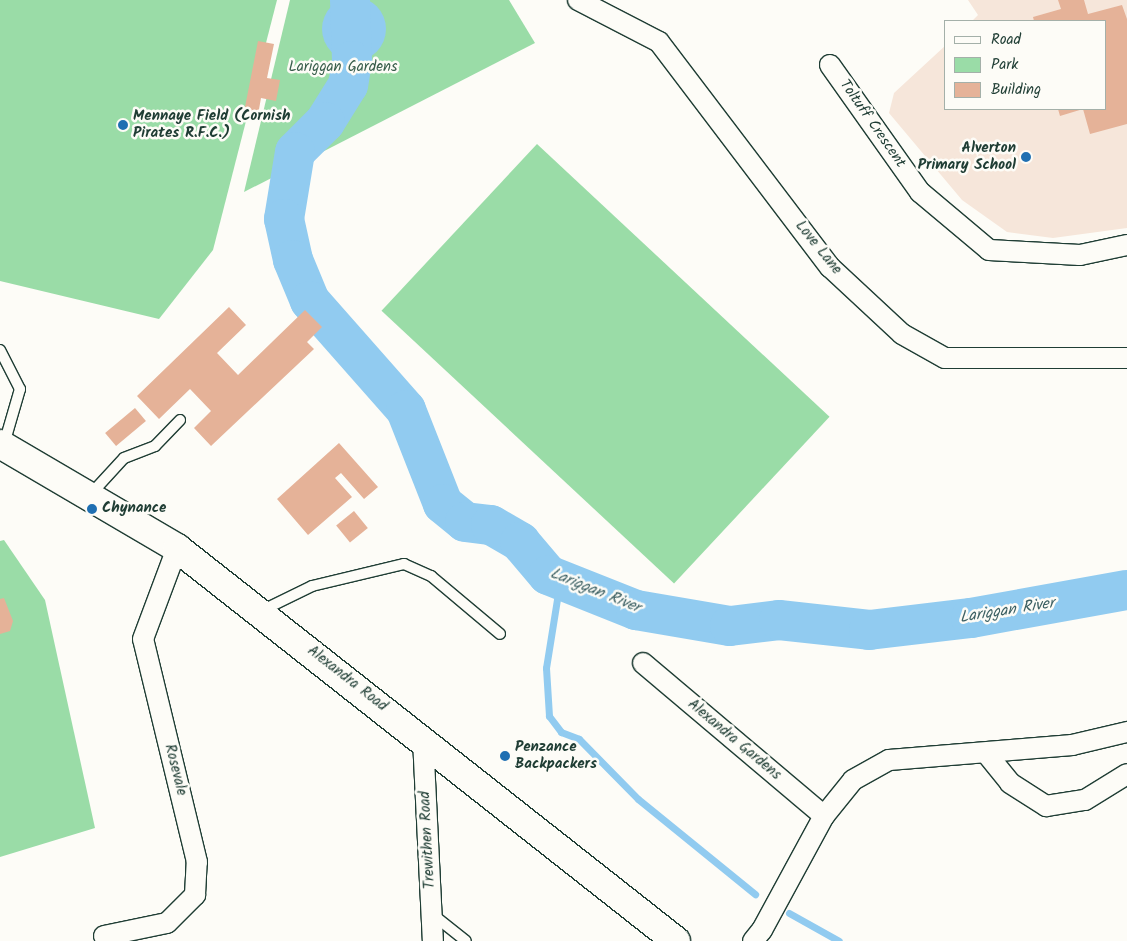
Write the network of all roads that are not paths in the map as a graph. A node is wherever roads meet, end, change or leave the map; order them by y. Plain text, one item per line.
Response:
1 (578, 0) edge
2 (830, 64) dead end
3 (1127, 245) edge
4 (0, 350) edge
5 (1127, 358) edge
6 (180, 420) dead end
7 (2, 445) edge
8 (90, 495) junction
9 (177, 548) junction
10 (261, 611) junction
11 (500, 634) dead end
12 (643, 663) dead end
13 (1127, 732) edge
14 (423, 739) junction
15 (986, 753) junction
16 (1127, 774) edge
17 (824, 816) junction
18 (431, 913) junction
19 (104, 936) dead end
20 (433, 941) edge
21 (466, 941) edge
22 (676, 941) edge
23 (753, 941) edge

1 - 5 street, Love Lane
2 - 3 street, Toltuff Crescent
4 - 7 lane
6 - 8 lane
7 - 8 street, Alexandra Road
8 - 9 street, Alexandra Road
9 - 10 street, Alexandra Road
9 - 19 street, Rosevale
10 - 11 lane
10 - 14 street, Alexandra Road
12 - 17 street, Alexandra Gardens
13 - 15 street
14 - 18 street, Trewithen Road
14 - 22 street, Alexandra Road
15 - 16 street
15 - 17 street
17 - 23 street
18 - 20 street, Trewithen Road
18 - 21 lane

